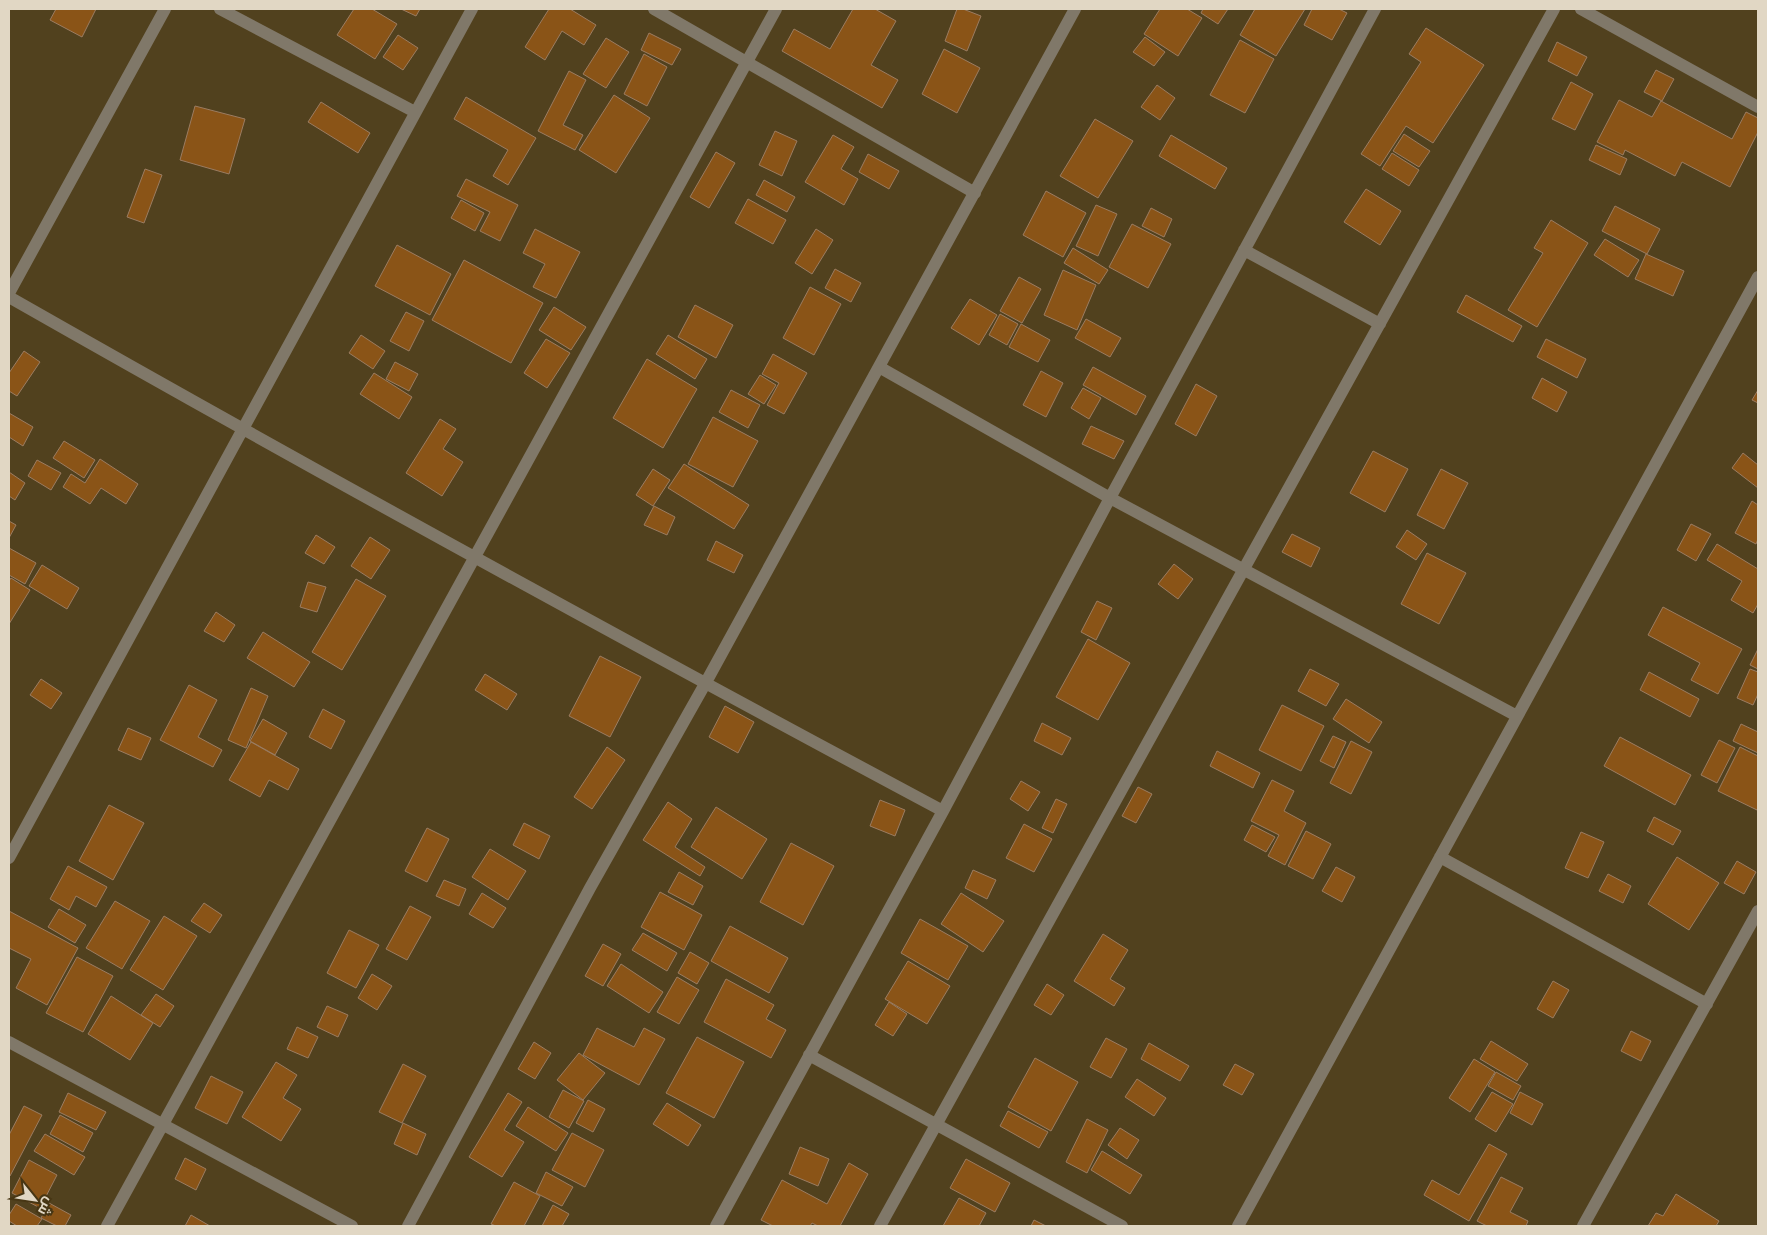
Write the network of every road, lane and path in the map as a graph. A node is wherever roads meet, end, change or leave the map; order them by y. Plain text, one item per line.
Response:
1 (165, 9) edge
2 (220, 9) edge
3 (472, 9) edge
4 (654, 9) edge
5 (776, 9) edge
6 (1075, 9) edge
7 (1375, 9) edge
8 (1554, 9) edge
9 (1581, 9) edge
10 (747, 62) junction
11 (1758, 107) edge
12 (416, 112) junction
13 (974, 193) junction
14 (1244, 250) junction
15 (1758, 278) edge
16 (9, 293) edge
17 (9, 297) edge
18 (1380, 324) junction
19 (879, 367) junction
20 (242, 430) junction
21 (1110, 498) junction
22 (475, 557) junction
23 (1244, 571) junction
24 (705, 684) junction
25 (1517, 716) junction
26 (943, 811) junction
27 (1440, 857) junction
28 (9, 858) edge
29 (1758, 911) edge
30 (1707, 1004) junction
31 (9, 1042) edge
32 (809, 1055) junction
33 (163, 1124) junction
34 (937, 1124) junction
35 (107, 1226) edge
36 (352, 1226) edge
37 (408, 1226) edge
38 (716, 1226) edge
39 (880, 1226) edge
40 (1122, 1226) edge
41 (1238, 1226) edge
42 (1583, 1226) edge

1 - 16 street
2 - 12 street
3 - 12 street
4 - 10 street
5 - 10 street
6 - 13 street
7 - 14 street
8 - 18 street
9 - 11 street
10 - 13 street
10 - 22 street
12 - 20 street
13 - 19 street
14 - 18 street
14 - 21 street
15 - 25 street
17 - 20 street
18 - 23 street
19 - 21 street
19 - 24 street
20 - 22 street
20 - 28 street
21 - 23 street
21 - 26 street
22 - 24 street
22 - 33 street
23 - 25 street
23 - 34 street
24 - 26 street
24 - 37 street
25 - 27 street
26 - 32 street
27 - 30 street
27 - 41 street
29 - 30 street
30 - 42 street
31 - 33 street
32 - 34 street
32 - 38 street
33 - 35 street
33 - 36 street
34 - 39 street
34 - 40 street

